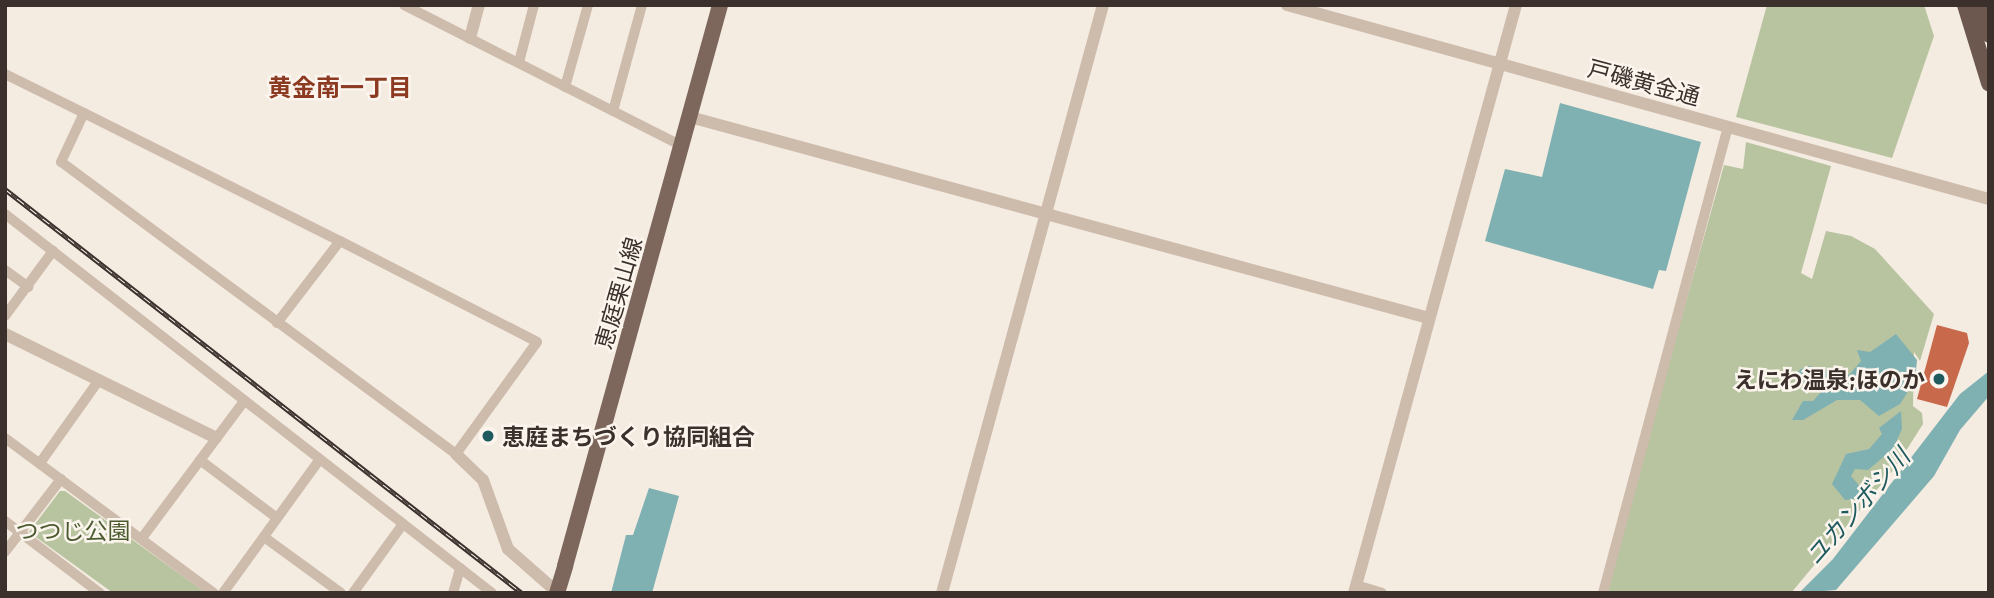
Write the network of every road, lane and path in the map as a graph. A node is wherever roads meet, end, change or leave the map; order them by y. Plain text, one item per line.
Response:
1 (404, 5) edge
2 (479, 5) edge
3 (534, 5) edge
4 (588, 5) edge
5 (642, 5) edge
6 (720, 5) edge
7 (1103, 5) edge
8 (1287, 5) edge
9 (1516, 5) edge
10 (1965, 5) edge
11 (1980, 5) edge
12 (418, 8) edge
13 (1989, 35) edge
14 (470, 38) junction
15 (519, 62) junction
16 (1499, 64) junction
17 (5, 74) edge
18 (1989, 83) edge
19 (565, 87) junction
20 (613, 111) junction
21 (84, 113) junction
22 (690, 117) junction
23 (1728, 127) junction
24 (682, 146) junction
25 (1989, 199) edge
26 (1046, 210) junction
27 (5, 214) edge
28 (340, 241) junction
29 (53, 251) junction
30 (5, 270) edge
31 (28, 287) junction
32 (5, 316) edge
33 (1429, 318) junction
34 (277, 323) junction
35 (5, 334) edge
36 (99, 380) junction
37 (244, 401) junction
38 (5, 438) edge
39 (216, 438) junction
40 (456, 454) junction
41 (320, 459) junction
42 (200, 460) junction
43 (40, 463) junction
44 (61, 479) junction
45 (277, 518) junction
46 (5, 521) edge
47 (403, 524) junction
48 (20, 532) junction
49 (264, 537) junction
50 (142, 538) junction
51 (5, 552) edge
52 (460, 568) junction
53 (1355, 589) edge
54 (100, 593) edge
55 (215, 593) edge
56 (223, 593) edge
57 (341, 593) edge
58 (353, 593) edge
59 (453, 593) edge
60 (492, 593) edge
61 (557, 593) edge
62 (942, 593) edge
63 (1382, 593) edge
64 (1603, 593) edge

1 - 12 street
2 - 14 street
3 - 15 street
4 - 19 street
5 - 20 street
6 - 22 main road, 恵庭栗山線
7 - 26 street
8 - 16 street, 戸磯黄金通
9 - 16 street
10 - 18 highway
11 - 13 highway
12 - 14 street
14 - 15 street
15 - 19 street
16 - 23 street, 戸磯黄金通
16 - 33 street
17 - 21 street
19 - 20 street
20 - 24 street
21 - 28 street
21 - 34 street
22 - 24 main road, 恵庭栗山線
22 - 26 street
23 - 25 street, 戸磯黄金通
23 - 64 street
24 - 61 main road, 恵庭栗山線, bridge
26 - 33 street
26 - 62 street
27 - 29 street
28 - 34 street
28 - 40 street
29 - 31 street
29 - 37 street
30 - 31 street
31 - 32 street
33 - 53 street
34 - 40 street
35 - 36 street
36 - 39 street
36 - 43 street
37 - 39 street
37 - 41 street
38 - 43 street
39 - 42 street
40 - 61 street
41 - 45 street
41 - 47 street
42 - 45 street
42 - 50 street
43 - 44 street
44 - 48 street
44 - 50 street
45 - 49 street
46 - 48 street
47 - 52 street
47 - 58 street
48 - 51 street
48 - 54 street
49 - 56 street
49 - 57 street
50 - 55 street
52 - 59 street
52 - 60 street
53 - 63 street

